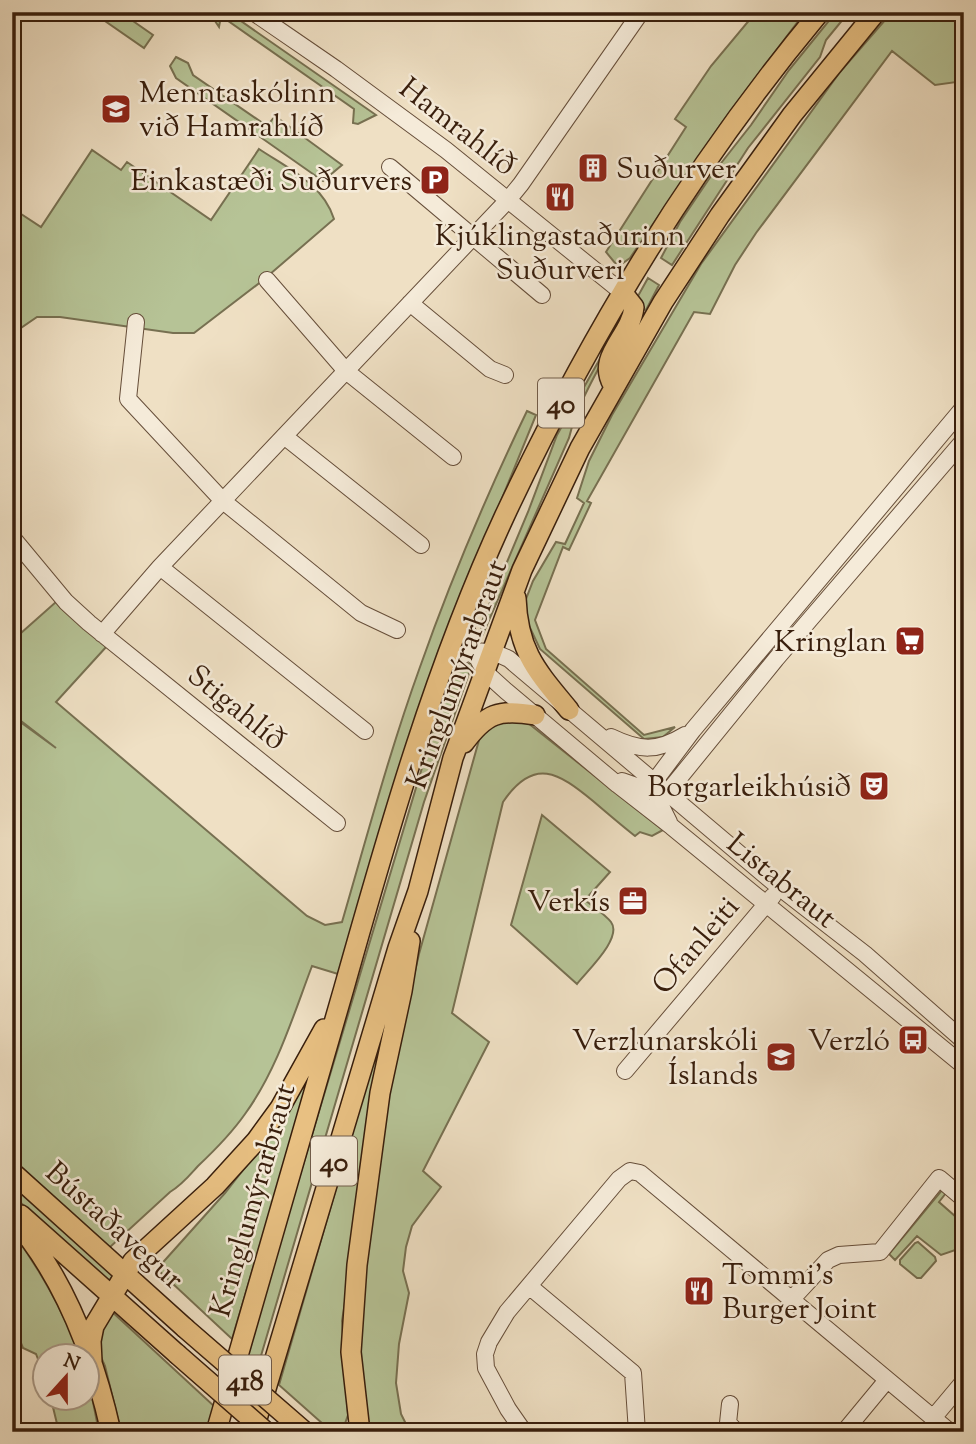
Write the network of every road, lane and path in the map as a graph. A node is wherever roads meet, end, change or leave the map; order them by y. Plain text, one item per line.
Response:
1 (253, 12) edge
2 (641, 12) edge
3 (820, 12) edge
4 (876, 12) edge
5 (390, 167) dead end
6 (508, 200) junction
7 (473, 237) junction
8 (267, 280) dead end
9 (623, 293) junction
10 (542, 295) dead end
11 (410, 303) junction
12 (136, 322) dead end
13 (346, 371) junction
14 (505, 375) dead end
15 (613, 385) junction
16 (964, 407) edge
17 (284, 436) junction
18 (964, 440) edge
19 (453, 457) dead end
20 (223, 501) junction
21 (12, 537) edge
22 (421, 545) dead end
23 (160, 567) junction
24 (515, 590) junction
25 (463, 617) junction
26 (397, 630) dead end
27 (102, 634) junction
28 (483, 652) junction
29 (444, 665) junction
30 (485, 672) junction
31 (569, 709) junction
32 (535, 716) junction
33 (592, 729) junction
34 (693, 730) junction
35 (365, 731) dead end
36 (453, 758) junction
37 (601, 771) junction
38 (659, 789) junction
39 (337, 823) dead end
40 (672, 827) junction
41 (780, 888) junction
42 (418, 891) junction
43 (766, 904) junction
44 (339, 1003) junction
45 (964, 1041) edge
46 (962, 1060) edge
47 (625, 1071) dead end
48 (12, 1172) edge
49 (964, 1199) edge
50 (12, 1208) edge
51 (12, 1217) edge
52 (125, 1274) junction
53 (529, 1286) junction
54 (112, 1294) junction
55 (792, 1299) junction
56 (84, 1342) edge
57 (91, 1342) edge
58 (887, 1380) junction
59 (964, 1381) edge
60 (102, 1399) edge
61 (730, 1405) dead end
62 (356, 1408) junction
63 (933, 1418) junction
64 (111, 1432) edge
65 (216, 1432) edge
66 (253, 1432) edge
67 (266, 1432) edge
68 (305, 1432) edge
69 (347, 1432) edge
70 (360, 1432) edge
71 (524, 1432) edge
72 (637, 1432) edge
73 (737, 1432) edge
74 (844, 1432) edge
75 (950, 1432) edge

1 - 6 street, Hamrahlíð
2 - 6 street
3 - 9 main road, Kringlumýrarbraut / 40
4 - 15 main road, Kringlumýrarbraut / 40
5 - 7 street
6 - 7 street
6 - 9 street, Hamrahlíð
7 - 10 street
7 - 11 street
8 - 13 street
9 - 15 main road
9 - 25 main road, Kringlumýrarbraut / 40
11 - 13 street
11 - 14 street
12 - 20 street
13 - 17 street
13 - 19 street
15 - 24 main road, Kringlumýrarbraut / 40
16 - 34 street
17 - 20 street
17 - 22 street
18 - 38 street
20 - 23 street
20 - 26 street
21 - 27 street, Stigahlíð
23 - 27 street
23 - 35 street, Stigahlíð
24 - 28 main road, Kringlumýrarbraut / 40
24 - 31 main road
25 - 28 street
25 - 29 main road, Kringlumýrarbraut / 40
27 - 39 street, Stigahlíð
28 - 29 street
28 - 30 main road, Kringlumýrarbraut / 40
28 - 31 street, Listabraut
29 - 44 main road, Kringlumýrarbraut / 40
30 - 32 street, Listabraut
30 - 36 main road, Kringlumýrarbraut / 40
31 - 33 street, Listabraut
32 - 36 main road
32 - 37 street, Listabraut
33 - 34 street
33 - 38 street, Listabraut
34 - 38 street
36 - 42 main road, Kringlumýrarbraut / 40
37 - 38 street
37 - 40 street, Listabraut
38 - 40 street
38 - 41 street, Listabraut
40 - 43 street, Listabraut
41 - 43 street, Ofanleiti
41 - 45 street, Listabraut
42 - 62 main road
42 - 66 main road, Kringlumýrarbraut / 40
43 - 46 street, Listabraut
43 - 47 street, Ofanleiti
44 - 52 main road
44 - 65 main road, Kringlumýrarbraut / 40
48 - 52 main road, Bústaðavegur / 418
49 - 55 street
50 - 54 main road, Bústaðavegur / 418
51 - 56 main road
52 - 54 main road
52 - 68 main road, Bústaðavegur / 418, bridge
53 - 55 street
53 - 71 street
53 - 72 street
54 - 57 main road
54 - 67 main road, Bústaðavegur / 418, bridge
55 - 58 street
58 - 63 street
58 - 74 street
59 - 63 street
60 - 64 main road
61 - 73 street
62 - 69 main road
62 - 70 main road
63 - 75 street

